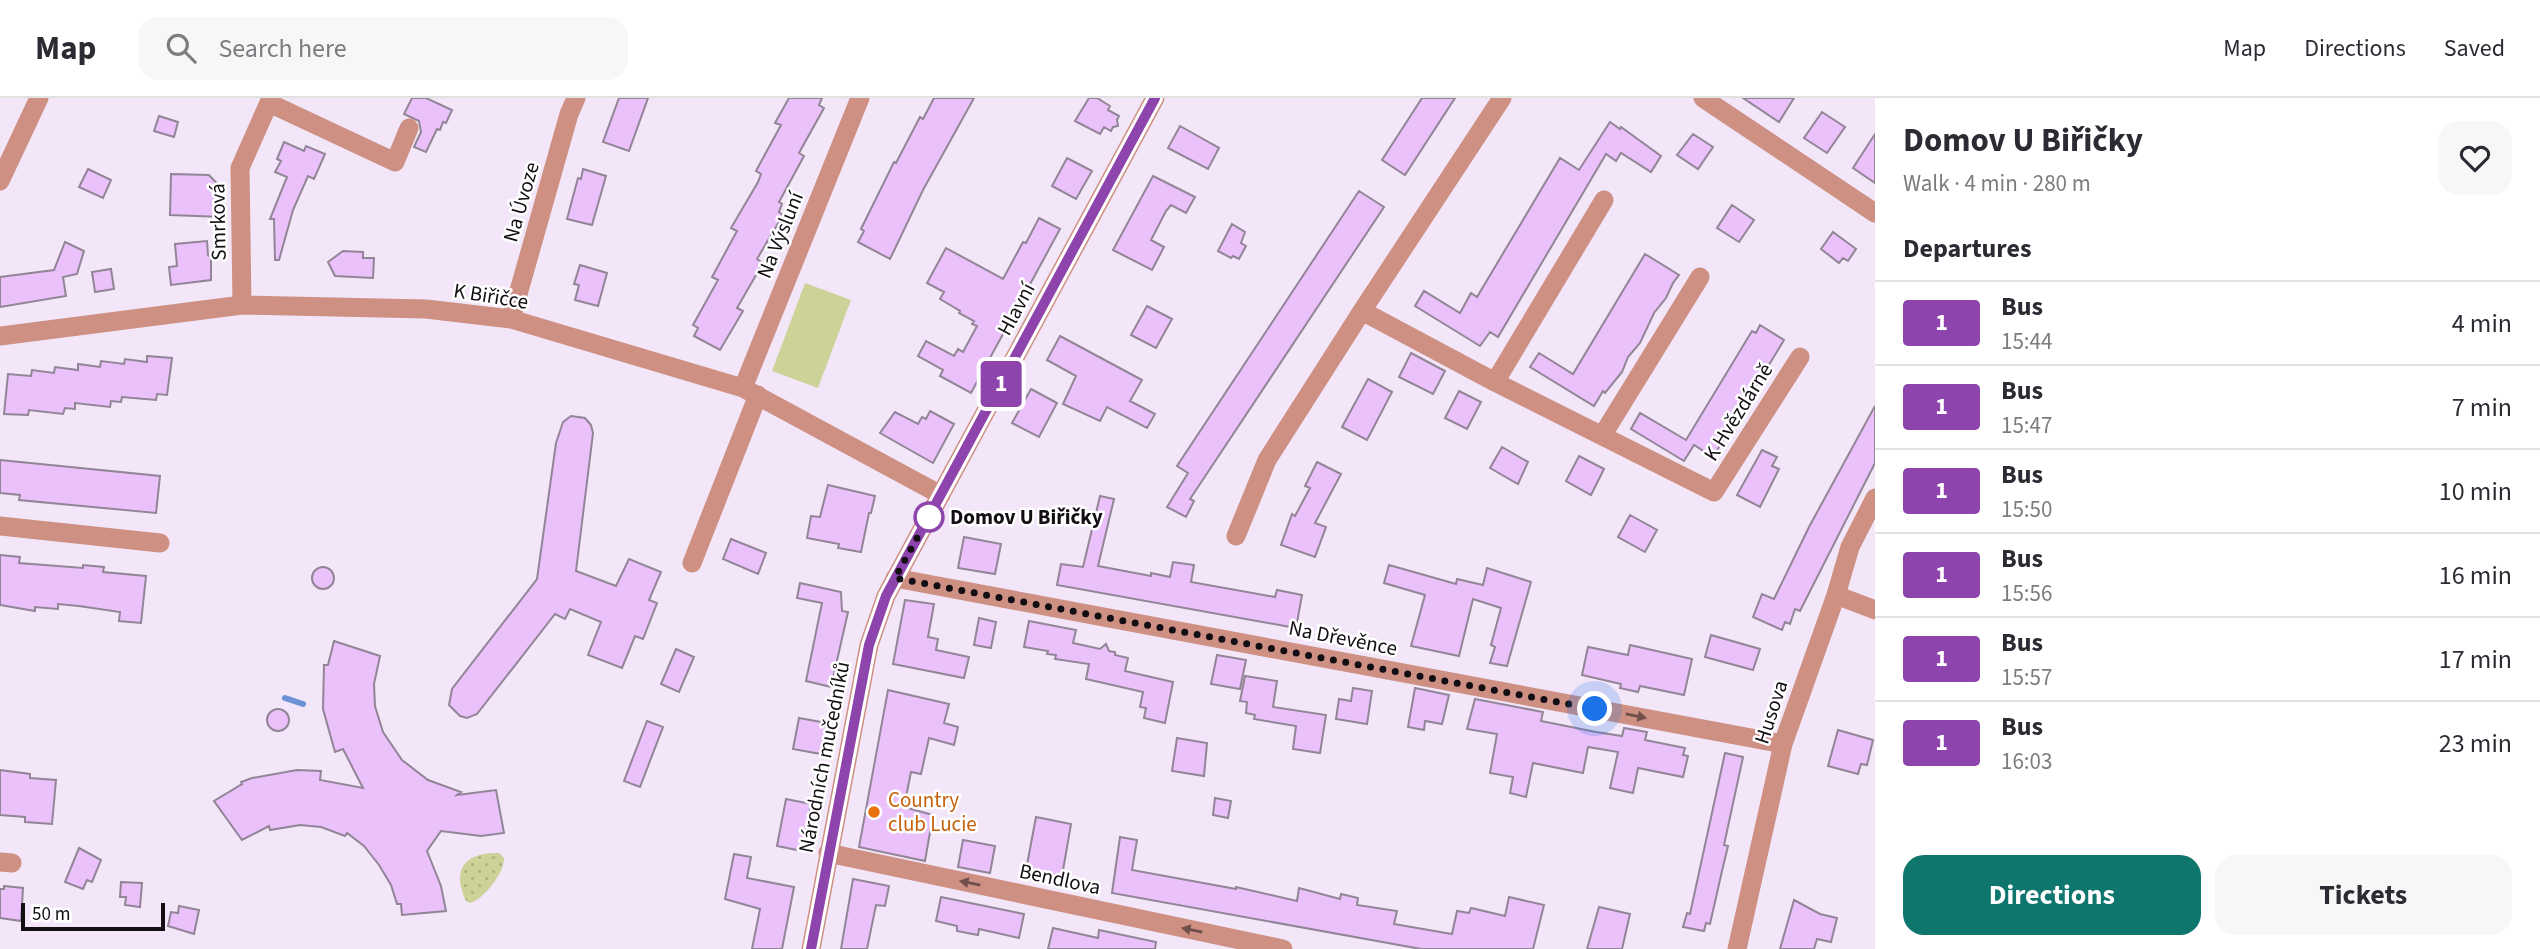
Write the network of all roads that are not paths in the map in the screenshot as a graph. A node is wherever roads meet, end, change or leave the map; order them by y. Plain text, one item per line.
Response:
1 (38, 98) edge
2 (576, 98) edge
3 (860, 98) edge
4 (1155, 98) edge
5 (1502, 98) edge
6 (1703, 98) edge
7 (270, 101) edge
8 (409, 128) dead end
9 (0, 180) edge
10 (1604, 200) dead end
11 (1875, 213) edge
12 (1700, 277) dead end
13 (242, 305) junction
14 (1362, 311) junction
15 (512, 319) junction
16 (0, 336) edge
17 (1800, 357) dead end
18 (1495, 382) junction
19 (750, 392) junction
20 (1602, 436) junction
21 (941, 495) junction
22 (1875, 498) edge
23 (0, 526) edge
24 (1236, 536) dead end
25 (160, 543) dead end
26 (692, 564) dead end
27 (895, 578) junction
28 (1836, 595) junction
29 (1875, 610) edge
30 (1783, 744) junction
31 (828, 853) junction
32 (811, 949) edge
33 (1283, 949) edge
34 (1737, 949) edge

1 - 9 street
2 - 15 street, Na Úvoze
3 - 19 street, Na Výsluní
4 - 21 street, Hlavní
5 - 14 street
6 - 11 street
7 - 8 street, Smrková
7 - 13 street, Smrková
10 - 18 street
12 - 20 street
13 - 15 street, K Biřičce
13 - 16 street, K Biřičce
14 - 18 street, K Hvězdárně
14 - 24 street
15 - 19 street, K Biřičce
17 - 20 street, K Hvězdárně
18 - 20 street, K Hvězdárně
19 - 21 street, K Biřičce
19 - 26 street, Na Výsluní
21 - 27 street, Hlavní
22 - 28 street, Husova
23 - 25 street
27 -> 30 street, Na Dřevěnce
27 - 31 street, Národních mučedníků
28 - 29 street
28 - 30 street, Husova
30 - 34 street, Husova
31 - 32 street, Národních mučedníků
33 -> 31 street, Bendlova

